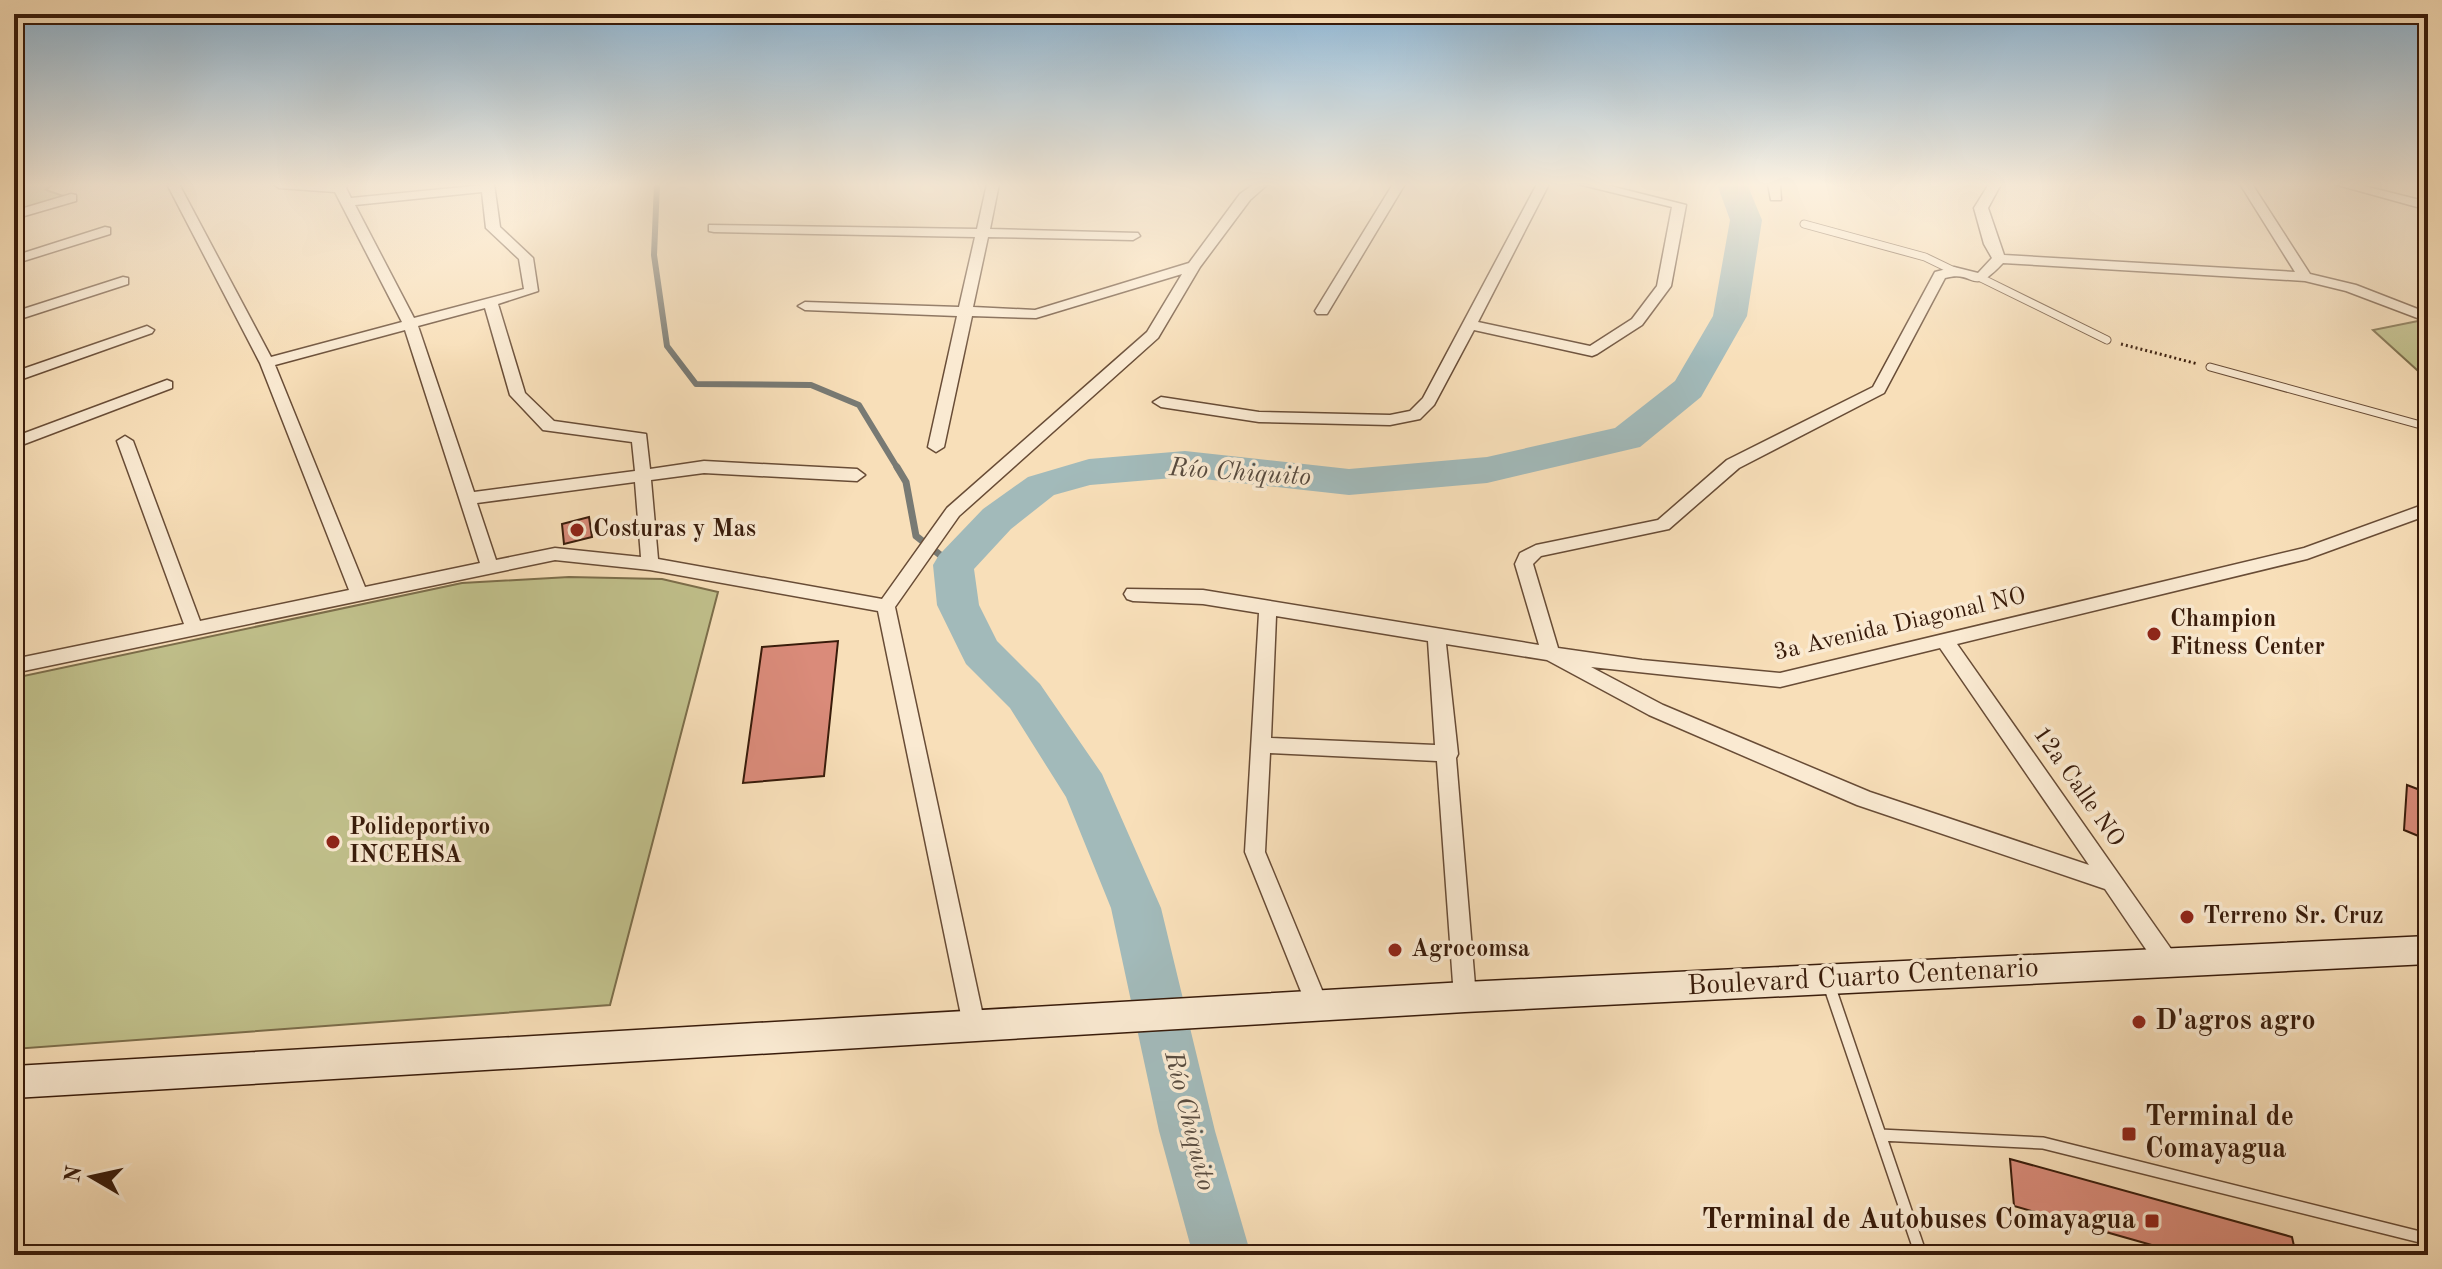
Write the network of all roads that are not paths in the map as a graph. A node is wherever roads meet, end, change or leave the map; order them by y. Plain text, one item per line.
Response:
1 (67, 243) edge
2 (204, 243) edge
3 (369, 243) edge
4 (510, 243) edge
5 (980, 243) edge
6 (1211, 243) edge
7 (1363, 243) edge
8 (1512, 243) edge
9 (1672, 243) edge
10 (1874, 243) edge
11 (1991, 243) edge
12 (2284, 243) edge
13 (1999, 259) junction
14 (14, 260) edge
15 (1194, 266) junction
16 (1954, 271) junction
17 (2305, 277) junction
18 (1981, 278) junction
19 (123, 281) dead end
20 (491, 303) junction
21 (805, 306) dead end
22 (1322, 311) dead end
23 (965, 313) junction
24 (14, 317) edge
25 (2428, 318) edge
26 (1469, 324) junction
27 (411, 326) junction
28 (147, 330) dead end
29 (2107, 340) road end
30 (267, 363) junction
31 (2210, 367) road end
32 (14, 377) edge
33 (167, 385) dead end
34 (1161, 402) dead end
35 (2428, 427) edge
36 (125, 441) dead end
37 (14, 443) edge
38 (936, 447) dead end
39 (643, 473) junction
40 (857, 475) dead end
41 (468, 499) junction
42 (2428, 509) edge
43 (650, 564) junction
44 (490, 567) junction
45 (359, 594) junction
46 (1133, 594) dead end
47 (886, 606) junction
48 (1268, 607) junction
49 (194, 628) junction
50 (1436, 633) junction
51 (1945, 641) junction
52 (1551, 654) junction
53 (15, 662) edge
54 (1261, 745) junction
55 (1448, 754) junction
56 (2114, 883) junction
57 (2428, 950) edge
58 (2168, 963) junction
59 (1827, 980) junction
60 (1465, 997) junction
61 (1308, 1007) junction
62 (974, 1025) junction
63 (14, 1082) edge
64 (1880, 1135) junction
65 (2428, 1239) edge
66 (1921, 1255) edge

1 - 14 street
2 - 30 street
3 - 27 street
4 - 20 street
5 - 23 street
6 - 15 street
7 - 22 street
8 - 26 street
9 - 26 street
10 - 16 lane
11 - 13 street
12 - 17 street
13 - 17 street
13 - 18 street
15 - 23 street
15 - 47 street
16 - 18 street
16 - 52 street
17 - 25 street
18 - 29 lane
19 - 24 street
20 - 27 street
20 - 39 street
21 - 23 street
23 - 38 street
26 - 34 street
27 - 30 street
27 - 41 street
28 - 32 street
30 - 45 street
31 - 35 lane
33 - 37 street
36 - 49 street
39 - 40 street
39 - 41 street
39 - 43 street
41 - 44 street
42 - 51 street, 3a Avenida Diagonal NO
43 - 44 street
43 - 47 street
44 - 45 street
45 - 49 street
46 - 48 street, 3a Avenida Diagonal NO
47 - 62 street
48 - 50 street, 3a Avenida Diagonal NO
48 - 54 street
49 - 53 street
50 - 52 street, 3a Avenida Diagonal NO
50 - 55 street
51 - 52 street, 3a Avenida Diagonal NO
51 - 56 street, 12a Calle NO
52 - 56 street
54 - 55 street
54 - 61 street
55 - 60 street
56 - 58 street, 12a Calle NO
57 - 58 main road, Boulevard Cuarto Centenario
58 - 59 main road, Boulevard Cuarto Centenario
59 - 60 main road, Boulevard Cuarto Centenario
59 - 64 lane
60 - 61 main road, Boulevard Cuarto Centenario
61 - 62 main road, Boulevard Cuarto Centenario
62 - 63 main road, Boulevard Cuarto Centenario
64 - 65 lane
64 - 66 lane

